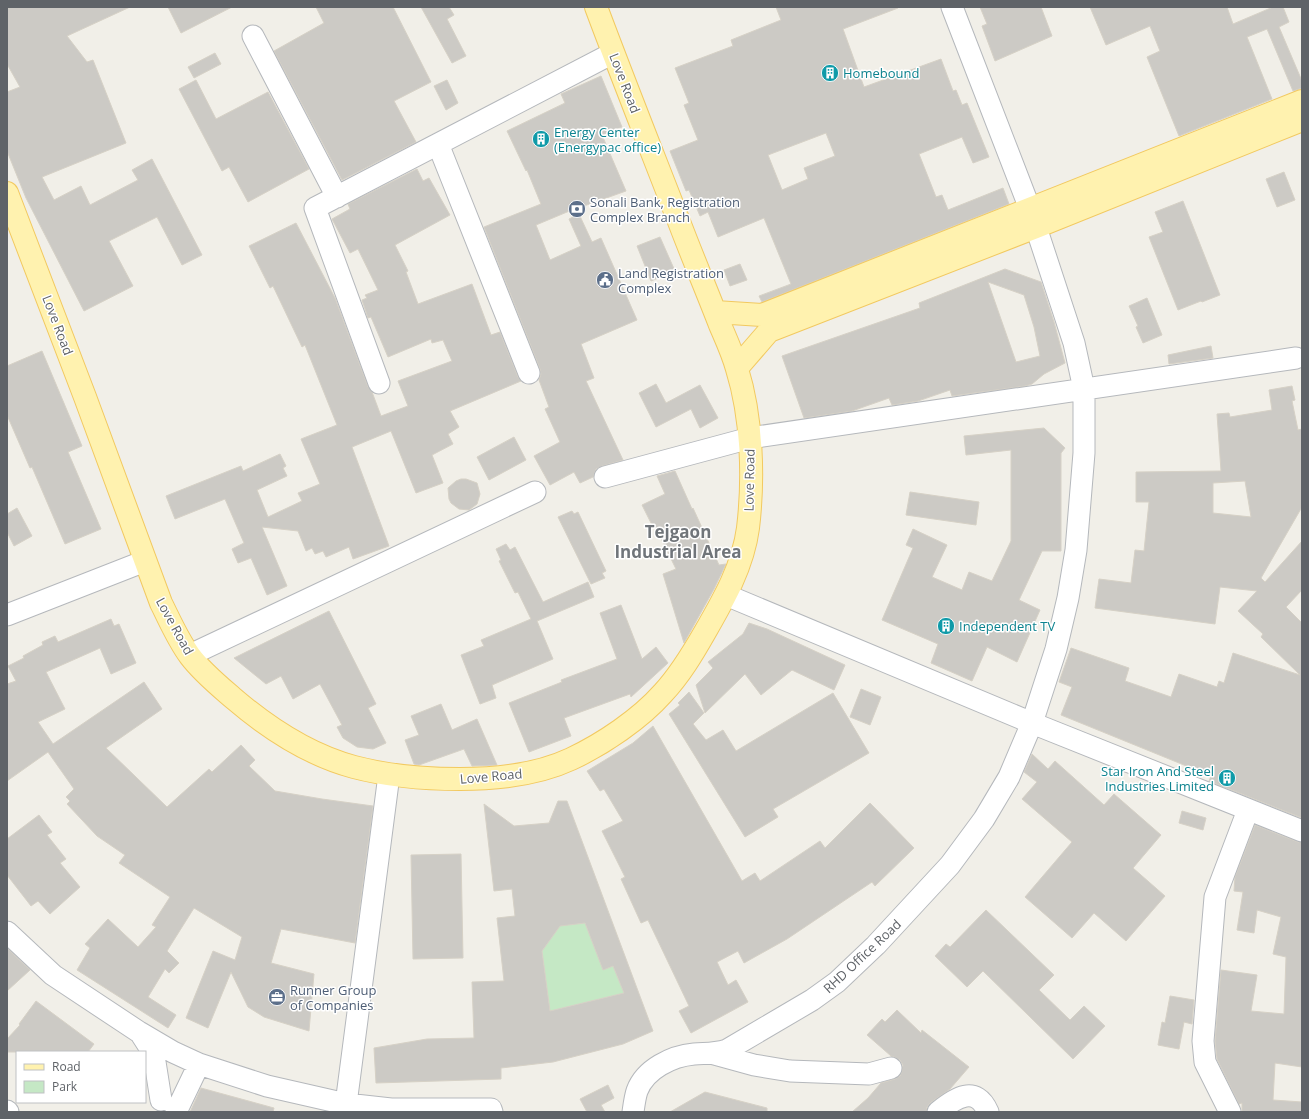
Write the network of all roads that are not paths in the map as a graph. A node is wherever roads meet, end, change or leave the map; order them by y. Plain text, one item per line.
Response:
1 (596, 7) edge
2 (952, 7) edge
3 (253, 36) dead end
4 (613, 53) junction
5 (1302, 101) edge
6 (1302, 120) edge
7 (438, 144) junction
8 (7, 193) edge
9 (337, 197) junction
10 (1033, 218) junction
11 (715, 312) junction
12 (766, 323) junction
13 (1296, 358) dead end
14 (737, 368) junction
15 (529, 373) dead end
16 (379, 383) dead end
17 (1084, 389) junction
18 (750, 438) junction
19 (605, 477) dead end
20 (534, 492) dead end
21 (145, 561) junction
22 (726, 595) junction
23 (7, 615) edge
24 (190, 656) junction
25 (1032, 723) junction
26 (389, 775) junction
27 (1248, 810) junction
28 (1302, 831) edge
29 (7, 932) edge
30 (139, 1032) junction
31 (173, 1052) junction
32 (714, 1054) junction
33 (199, 1064) junction
34 (891, 1068) dead end
35 (338, 1106) edge
36 (165, 1108) edge
37 (492, 1111) edge
38 (633, 1112) edge
39 (938, 1112) edge
40 (988, 1112) edge
41 (1230, 1112) edge

1 - 4 main road, Love Road
2 - 10 street, RHD Office Road
3 - 9 street
4 - 7 street
4 - 11 main road, Love Road
5 - 10 main road
6 - 10 main road
7 - 9 street
7 - 15 street
8 - 21 main road, Love Road
9 - 16 street
10 - 12 main road
10 - 17 street, RHD Office Road
11 - 12 main road
11 - 14 main road, Love Road
12 - 14 main road
13 - 17 street
14 - 18 main road, Love Road
17 - 18 street
17 - 25 street, RHD Office Road
18 - 19 street
18 - 22 main road, Love Road
20 - 24 street
21 - 23 street
21 - 24 main road, Love Road
22 - 25 street
22 - 26 main road, Love Road
24 - 26 main road, Love Road
25 - 27 street
25 - 32 street, RHD Office Road
26 - 35 street
27 - 28 street
27 - 41 street
29 - 30 street
30 - 31 street
30 - 36 street
31 - 33 street
31 - 36 street
32 - 34 street
32 - 38 street, RHD Office Road
33 - 35 street
33 - 36 street
35 - 37 street
39 - 40 street

